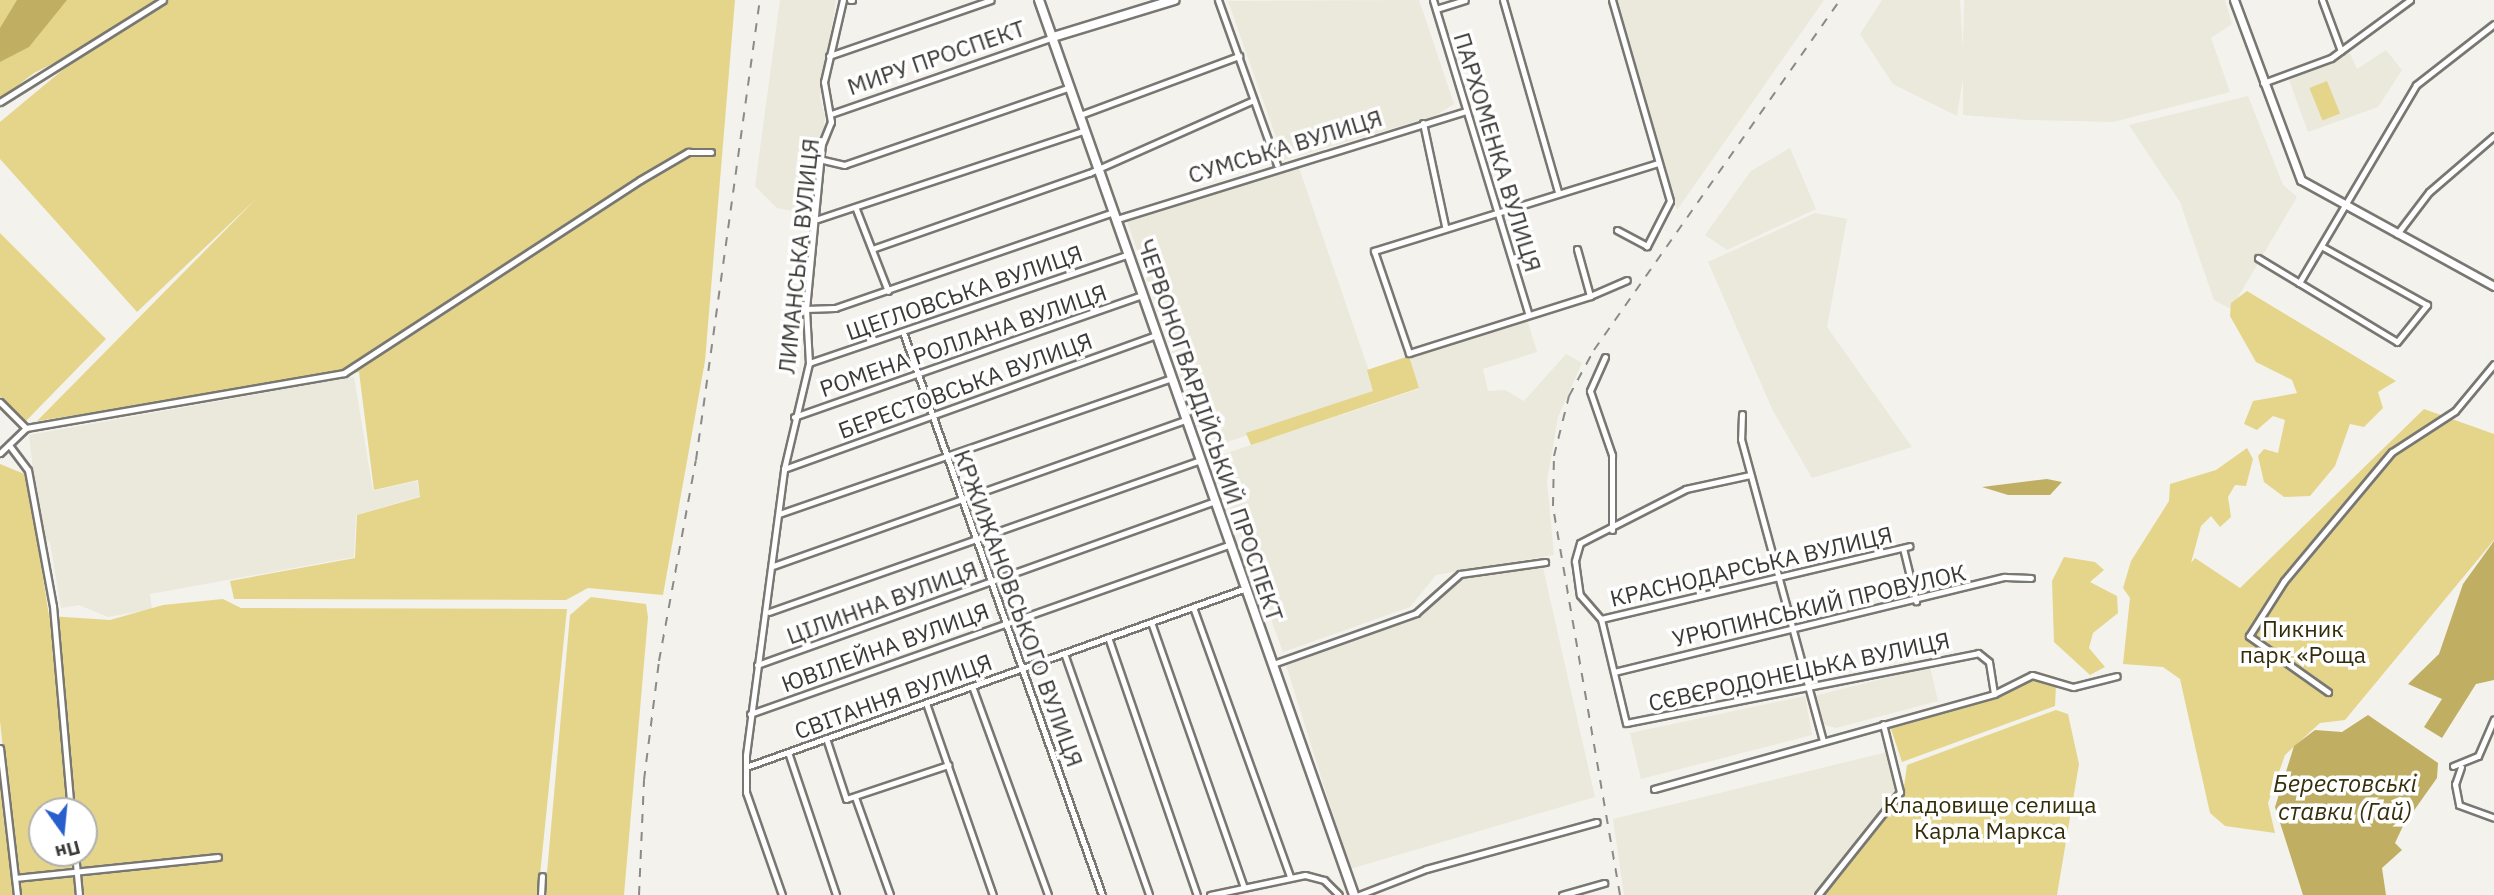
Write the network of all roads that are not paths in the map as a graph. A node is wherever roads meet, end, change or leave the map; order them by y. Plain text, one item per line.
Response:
1 (163, 0) edge
2 (843, 0) edge
3 (991, 0) edge
4 (1039, 0) edge
5 (1174, 0) edge
6 (1218, 0) edge
7 (1433, 0) edge
8 (1465, 0) edge
9 (1503, 0) edge
10 (1612, 0) edge
11 (2234, 0) edge
12 (2322, 0) edge
13 (2410, 0) edge
14 (1436, 9) junction
15 (2494, 24) edge
16 (1052, 37) junction
17 (2341, 51) junction
18 (1238, 56) junction
19 (828, 57) junction
20 (2263, 83) junction
21 (1070, 87) junction
22 (1254, 100) junction
23 (0, 102) edge
24 (1466, 111) junction
25 (831, 114) junction
26 (1080, 115) junction
27 (1423, 123) junction
28 (1085, 130) junction
29 (2494, 136) edge
30 (711, 152) dead end
31 (823, 160) junction
32 (1658, 163) junction
33 (1277, 165) junction
34 (1098, 167) junction
35 (1558, 192) junction
36 (2345, 205) junction
37 (856, 209) junction
38 (1496, 210) junction
39 (1115, 216) junction
40 (818, 219) junction
41 (1445, 226) junction
42 (1617, 230) dead end
43 (2397, 234) junction
44 (2321, 246) junction
45 (872, 249) junction
46 (1577, 249) dead end
47 (1129, 254) junction
48 (2259, 258) dead end
49 (1627, 280) dead end
50 (2492, 282) edge
51 (2299, 283) junction
52 (888, 290) junction
53 (1143, 295) junction
54 (1590, 296) junction
55 (806, 309) junction
56 (1529, 315) junction
57 (903, 332) junction
58 (1157, 335) junction
59 (1605, 357) dead end
60 (809, 363) junction
61 (2494, 364) edge
62 (917, 375) junction
63 (1172, 378) junction
64 (0, 402) edge
65 (1742, 414) dead end
66 (932, 415) junction
67 (794, 417) junction
68 (1187, 419) junction
69 (26, 428) junction
70 (9, 444) junction
71 (0, 453) edge
72 (946, 457) junction
73 (1201, 460) junction
74 (784, 469) junction
75 (1750, 475) junction
76 (962, 499) junction
77 (1216, 501) junction
78 (779, 514) junction
79 (1612, 530) junction
80 (976, 540) junction
81 (1231, 544) junction
82 (1545, 562) dead end
83 (773, 566) junction
84 (1782, 578) junction
85 (2031, 578) dead end
86 (991, 582) junction
87 (1246, 588) junction
88 (1916, 601) junction
89 (1193, 607) junction
90 (769, 612) junction
91 (1601, 619) junction
92 (1151, 622) junction
93 (1005, 623) junction
94 (1794, 630) junction
95 (1108, 637) junction
96 (1064, 653) junction
97 (1273, 664) junction
98 (757, 665) junction
99 (1021, 668) junction
100 (1615, 672) junction
101 (2117, 676) dead end
102 (1807, 685) junction
103 (972, 686) junction
104 (2328, 692) dead end
105 (1994, 694) junction
106 (926, 702) junction
107 (750, 714) junction
108 (2494, 719) edge
109 (1884, 724) junction
110 (826, 738) junction
111 (1823, 741) junction
112 (0, 748) edge
113 (788, 752) junction
114 (948, 765) junction
115 (749, 766) junction
116 (2453, 766) dead end
117 (2461, 767) junction
118 (1654, 789) dead end
119 (70, 797) edge
120 (855, 797) junction
121 (2494, 818) edge
122 (1597, 822) dead end
123 (218, 857) dead end
124 (76, 867) edge
125 (77, 872) junction
126 (542, 876) dead end
127 (1290, 876) junction
128 (15, 878) junction
129 (1604, 883) dead end
130 (1244, 887) junction
131 (990, 894) edge
132 (17, 895) edge
133 (79, 895) edge
134 (541, 895) edge
135 (782, 895) edge
136 (836, 895) edge
137 (890, 895) edge
138 (1048, 895) edge
139 (1102, 895) edge
140 (1149, 895) edge
141 (1196, 895) edge
142 (1210, 895) edge
143 (1339, 895) edge
144 (1356, 895) edge
145 (1562, 895) edge
146 (1818, 895) edge

1 - 23 street
2 - 19 street, ЛИМАНСЬКА ВУЛИЦЯ
3 - 19 street
4 - 16 main road, ЧЕРВОНОГВАРДІЙСЬКИЙ ПРОСПЕКТ
5 - 16 main road, МИРУ ПРОСПЕКТ
6 - 18 street
7 - 14 street, ПАРХОМЕНКА ВУЛИЦЯ
8 - 14 street
9 - 35 street
10 - 32 street
11 - 20 street
12 - 17 street
13 - 17 street
14 - 24 street, ПАРХОМЕНКА ВУЛИЦЯ
15 - 36 street
16 - 21 main road, ЧЕРВОНОГВАРДІЙСЬКИЙ ПРОСПЕКТ
16 - 25 street, МИРУ ПРОСПЕКТ
17 - 20 street
18 - 22 street
18 - 26 street
19 - 25 street, ЛИМАНСЬКА ВУЛИЦЯ
20 - 36 street
21 - 26 main road, ЧЕРВОНОГВАРДІЙСЬКИЙ ПРОСПЕКТ
21 - 31 street
22 - 33 street
22 - 34 street
24 - 27 street, СУМСЬКА ВУЛИЦЯ
24 - 38 street, ПАРХОМЕНКА ВУЛИЦЯ
25 - 31 street, ЛИМАНСЬКА ВУЛИЦЯ
26 - 28 main road, ЧЕРВОНОГВАРДІЙСЬКИЙ ПРОСПЕКТ
27 - 33 street, СУМСЬКА ВУЛИЦЯ
27 - 41 street
28 - 34 main road, ЧЕРВОНОГВАРДІЙСЬКИЙ ПРОСПЕКТ
28 - 37 street
29 - 43 street
30 - 69 street
31 - 40 street, ЛИМАНСЬКА ВУЛИЦЯ
32 - 35 street
32 - 42 street
33 - 39 street, СУМСЬКА ВУЛИЦЯ
34 - 39 main road, ЧЕРВОНОГВАРДІЙСЬКИЙ ПРОСПЕКТ
34 - 45 street
35 - 38 street
36 - 43 street
36 - 44 street
37 - 40 street
37 - 45 street
38 - 41 street
38 - 56 street, ПАРХОМЕНКА ВУЛИЦЯ
39 - 47 main road, ЧЕРВОНОГВАРДІЙСЬКИЙ ПРОСПЕКТ
39 - 52 street, СУМСЬКА ВУЛИЦЯ
40 - 55 street, ЛИМАНСЬКА ВУЛИЦЯ
41 - 56 street
43 - 50 street
44 - 51 street
44 - 51 street
45 - 52 street
46 - 54 street
47 - 53 main road, ЧЕРВОНОГВАРДІЙСЬКИЙ ПРОСПЕКТ
47 - 57 street, ЩЕГЛОВСЬКА ВУЛИЦЯ
48 - 51 street
49 - 54 street
52 - 55 street, СУМСЬКА ВУЛИЦЯ
53 - 58 main road, ЧЕРВОНОГВАРДІЙСЬКИЙ ПРОСПЕКТ
53 - 62 street, РОМЕНА РОЛЛАНА ВУЛИЦЯ
54 - 56 street
55 - 60 street, ЛИМАНСЬКА ВУЛИЦЯ
57 - 60 street, ЩЕГЛОВСЬКА ВУЛИЦЯ
57 - 62 street, КРЖИЖАНОВСЬКОГО ВУЛИЦЯ
58 - 63 main road, ЧЕРВОНОГВАРДІЙСЬКИЙ ПРОСПЕКТ
58 - 66 street, БЕРЕСТОВСЬКА ВУЛИЦЯ
59 - 79 street
60 - 67 street, ЛИМАНСЬКА ВУЛИЦЯ
61 - 104 street
62 - 66 street, КРЖИЖАНОВСЬКОГО ВУЛИЦЯ
62 - 67 street, РОМЕНА РОЛЛАНА ВУЛИЦЯ
63 - 68 main road, ЧЕРВОНОГВАРДІЙСЬКИЙ ПРОСПЕКТ
63 - 72 street
64 - 69 street
65 - 75 street
66 - 72 street, КРЖИЖАНОВСЬКОГО ВУЛИЦЯ
66 - 74 street, БЕРЕСТОВСЬКА ВУЛИЦЯ
67 - 74 street, ЛИМАНСЬКА ВУЛИЦЯ
68 - 73 main road, ЧЕРВОНОГВАРДІЙСЬКИЙ ПРОСПЕКТ
68 - 76 street
69 - 70 street
70 - 71 street
70 - 119 street
72 - 76 street, КРЖИЖАНОВСЬКОГО ВУЛИЦЯ
72 - 78 street
73 - 77 main road, ЧЕРВОНОГВАРДІЙСЬКИЙ ПРОСПЕКТ
73 - 80 street
74 - 78 street, ЛИМАНСЬКА ВУЛИЦЯ
75 - 79 street
75 - 84 street
76 - 80 street, КРЖИЖАНОВСЬКОГО ВУЛИЦЯ
76 - 83 street
77 - 81 main road, ЧЕРВОНОГВАРДІЙСЬКИЙ ПРОСПЕКТ
77 - 86 street, ЦІЛИННА ВУЛИЦЯ
78 - 83 street, ЛИМАНСЬКА ВУЛИЦЯ
79 - 91 street
80 - 86 street, КРЖИЖАНОВСЬКОГО ВУЛИЦЯ
80 - 90 street
81 - 87 main road, ЧЕРВОНОГВАРДІЙСЬКИЙ ПРОСПЕКТ
81 - 93 street, ЮВІЛЕЙНА ВУЛИЦЯ
82 - 97 street
83 - 90 street, ЛИМАНСЬКА ВУЛИЦЯ
84 - 88 street, КРАСНОДАРСЬКА ВУЛИЦЯ
84 - 91 street, КРАСНОДАРСЬКА ВУЛИЦЯ
84 - 94 street
85 - 88 street, УРЮПИНСЬКИЙ ПРОВУЛОК
86 - 93 street, КРЖИЖАНОВСЬКОГО ВУЛИЦЯ
86 - 98 street, ЦІЛИННА ВУЛИЦЯ
87 - 89 street, СВІТАННЯ ВУЛИЦЯ
87 - 97 main road, ЧЕРВОНОГВАРДІЙСЬКИЙ ПРОСПЕКТ
88 - 94 street, УРЮПИНСЬКИЙ ПРОВУЛОК
89 - 92 street, СВІТАННЯ ВУЛИЦЯ
89 - 127 street
90 - 98 street, ЛИМАНСЬКА ВУЛИЦЯ
91 - 100 street
92 - 95 street, СВІТАННЯ ВУЛИЦЯ
92 - 130 street
93 - 99 street, КРЖИЖАНОВСЬКОГО ВУЛИЦЯ
93 - 107 street, ЮВІЛЕЙНА ВУЛИЦЯ
94 - 100 street, УРЮПИНСЬКИЙ ПРОВУЛОК
94 - 102 street
95 - 96 street, СВІТАННЯ ВУЛИЦЯ
95 - 141 street
96 - 99 street, СВІТАННЯ ВУЛИЦЯ
96 - 140 street
97 - 144 main road, ЧЕРВОНОГВАРДІЙСЬКИЙ ПРОСПЕКТ
98 - 107 street, ЛИМАНСЬКА ВУЛИЦЯ
99 - 103 street, СВІТАННЯ ВУЛИЦЯ
99 - 139 street, КРЖИЖАНОВСЬКОГО ВУЛИЦЯ
100 - 102 street, СЄВЄРОДОНЕЦЬКА ВУЛИЦЯ
101 - 105 street
102 - 105 street, СЄВЄРОДОНЕЦЬКА ВУЛИЦЯ
102 - 111 street
103 - 106 street, СВІТАННЯ ВУЛИЦЯ
103 - 138 street
105 - 109 street
106 - 110 street, СВІТАННЯ ВУЛИЦЯ
106 - 114 street
107 - 115 street, ЛИМАНСЬКА ВУЛИЦЯ
108 - 117 street
109 - 111 street
109 - 146 street
110 - 113 street, СВІТАННЯ ВУЛИЦЯ
110 - 120 street
111 - 118 street
112 - 128 street
113 - 115 street, СВІТАННЯ ВУЛИЦЯ
113 - 136 street
114 - 120 street
114 - 131 street
115 - 135 street, ЛИМАНСЬКА ВУЛИЦЯ
116 - 117 street
117 - 121 street
120 - 137 street
122 - 144 street
123 - 125 street
124 - 125 street
125 - 128 street
125 - 133 street
126 - 134 street
127 - 130 street
127 - 143 street
128 - 132 street
129 - 145 street
130 - 142 street

